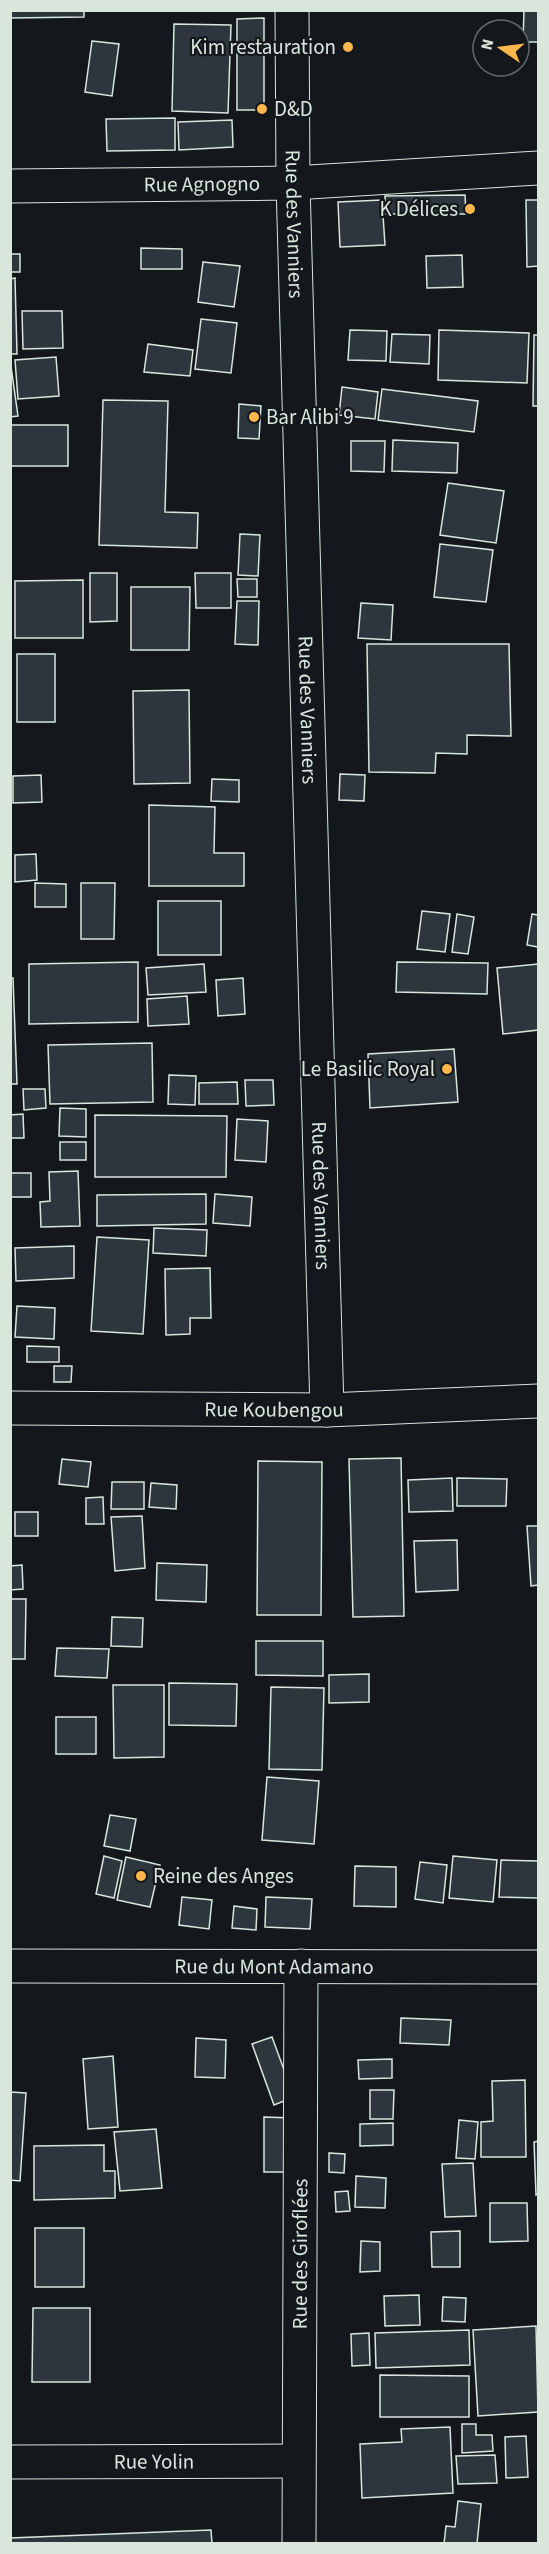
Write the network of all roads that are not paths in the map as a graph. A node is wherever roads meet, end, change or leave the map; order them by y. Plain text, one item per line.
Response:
1 (292, 10) edge
2 (538, 168) edge
3 (294, 183) junction
4 (10, 186) edge
5 (538, 1401) edge
6 (10, 1408) edge
7 (327, 1410) junction
8 (10, 1966) edge
9 (301, 1966) junction
10 (538, 1967) edge
11 (298, 2461) junction
12 (10, 2462) edge
13 (299, 2544) edge

1 - 3 street, Rue des Vanniers
2 - 3 street, Rue Agnogno
3 - 4 street, Rue Agnogno
3 - 7 street, Rue des Vanniers
5 - 7 street, Rue Koubengou
6 - 7 street, Rue Koubengou
8 - 9 street, Rue du Mont Adamano
9 - 10 street, Rue du Mont Adamano
9 - 11 street, Rue des Giroflées
11 - 12 street, Rue Yolin
11 - 13 street, Rue des Giroflées

